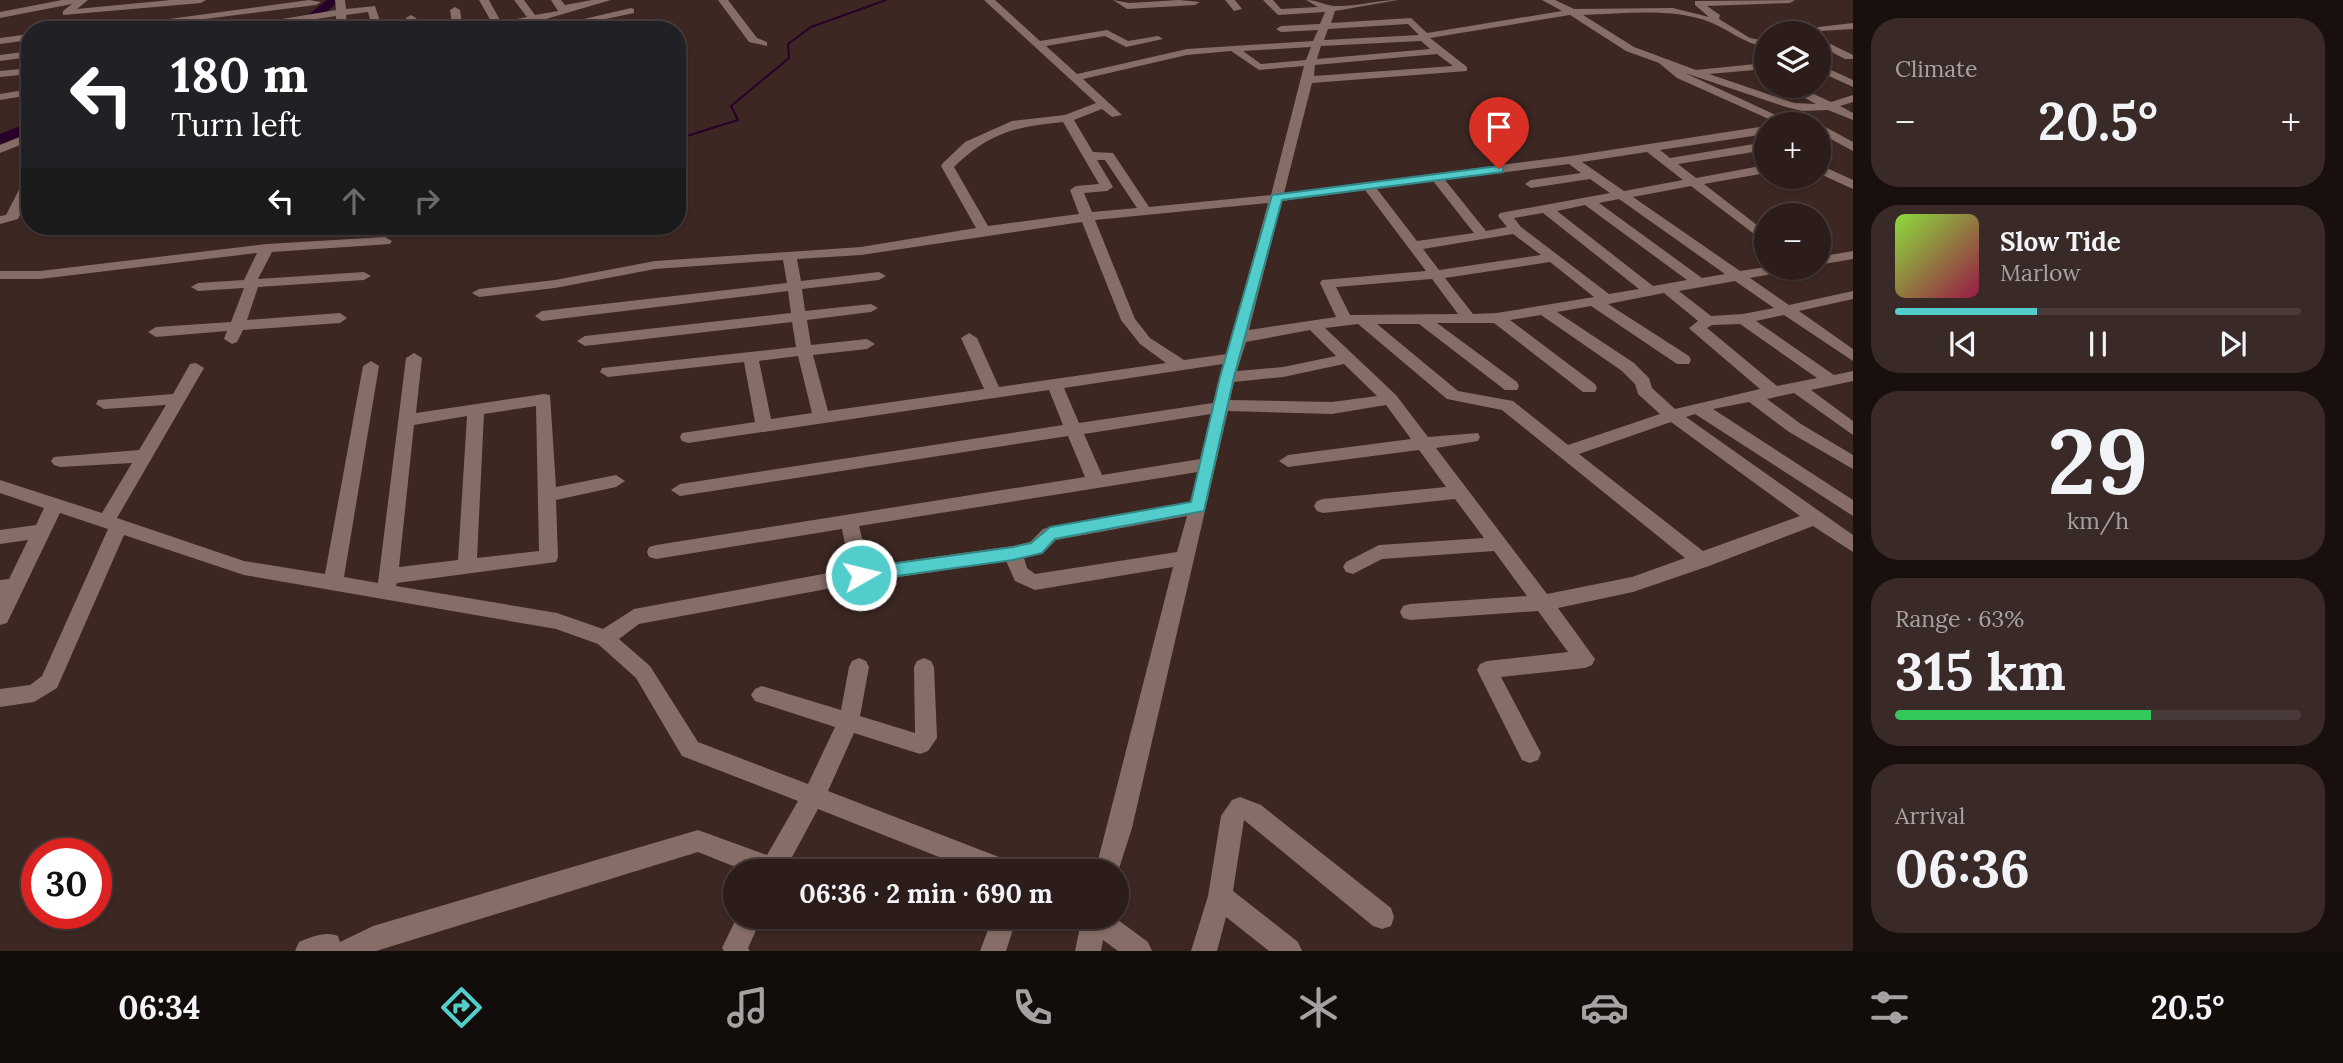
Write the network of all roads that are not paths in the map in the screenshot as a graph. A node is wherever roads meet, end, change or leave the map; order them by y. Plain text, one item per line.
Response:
1 (77, 0) edge
2 (83, 0) edge
3 (340, 0) edge
4 (484, 0) edge
5 (519, 0) edge
6 (606, 0) edge
7 (723, 0) edge
8 (1118, 0) edge
9 (1230, 0) edge
10 (1268, 0) edge
11 (1311, 0) edge
12 (1393, 0) edge
13 (1547, 0) edge
14 (1787, 0) edge
15 (196, 1) edge
16 (994, 1) edge
17 (1194, 1) edge
18 (316, 2) dead end
19 (1154, 2) edge
20 (41, 4) edge
21 (559, 4) edge
22 (1237, 9) dead end
23 (1331, 9) junction
24 (455, 10) dead end
25 (631, 11) dead end
26 (1572, 12) junction
27 (1202, 13) dead end
28 (339, 14) junction
29 (0, 15) edge
30 (411, 18) dead end
31 (182, 19) junction
32 (533, 19) junction
33 (1721, 19) dead end
34 (166, 21) edge
35 (295, 21) edge
36 (340, 21) edge
37 (376, 21) edge
38 (412, 21) edge
39 (457, 21) edge
40 (496, 21) edge
41 (526, 21) edge
42 (570, 21) edge
43 (595, 21) edge
44 (21, 22) edge
45 (1375, 24) junction
46 (0, 25) edge
47 (1325, 26) junction
48 (1853, 26) edge
49 (1281, 29) dead end
50 (1831, 29) edge
51 (1424, 37) junction
52 (21, 38) edge
53 (1158, 39) dead end
54 (1410, 39) junction
55 (0, 41) edge
56 (1754, 41) edge
57 (1317, 43) junction
58 (763, 44) dead end
59 (1039, 44) junction
60 (1233, 48) junction
61 (1831, 49) edge
62 (1439, 51) junction
63 (21, 55) edge
64 (0, 58) edge
65 (1851, 61) edge
66 (1310, 62) junction
67 (1666, 62) junction
68 (1754, 67) edge
69 (1831, 67) edge
70 (21, 72) edge
71 (1693, 72) junction
72 (1831, 74) edge
73 (0, 75) edge
74 (1077, 77) junction
75 (1308, 77) junction
76 (1853, 84) edge
77 (1831, 93) edge
78 (21, 94) edge
79 (0, 97) edge
80 (1798, 98) edge
81 (1813, 98) edge
82 (1849, 99) edge
83 (1105, 104) junction
84 (1830, 106) junction
85 (1808, 108) junction
86 (1762, 112) edge
87 (1809, 112) edge
88 (1116, 115) dead end
89 (1067, 118) junction
90 (1853, 126) edge
91 (1754, 132) edge
92 (1831, 135) edge
93 (21, 141) edge
94 (1853, 147) edge
95 (1650, 148) junction
96 (1754, 148) edge
97 (0, 149) edge
98 (1088, 156) junction
99 (1571, 160) junction
100 (1668, 162) junction
101 (1754, 171) edge
102 (1831, 174) edge
103 (1592, 175) junction
104 (1435, 176) junction
105 (1692, 183) junction
106 (1367, 184) junction
107 (1531, 184) dead end
108 (1853, 185) edge
109 (21, 195) edge
110 (1622, 195) junction
111 (1276, 198) junction
112 (1589, 202) junction
113 (1545, 208) junction
114 (1146, 212) junction
115 (1086, 217) junction
116 (6, 220) edge
117 (1516, 230) junction
118 (1754, 230) edge
119 (984, 231) junction
120 (1482, 234) junction
121 (385, 241) dead end
122 (1414, 246) junction
123 (267, 248) junction
124 (1847, 256) edge
125 (790, 258) junction
126 (1551, 258) junction
127 (1853, 265) edge
128 (1754, 273) edge
129 (0, 275) edge
130 (1435, 275) junction
131 (364, 276) dead end
132 (879, 276) dead end
133 (1738, 276) junction
134 (249, 284) junction
135 (1701, 284) junction
136 (794, 286) junction
137 (198, 287) dead end
138 (1661, 291) junction
139 (479, 293) dead end
140 (1849, 300) edge
141 (1602, 301) junction
142 (871, 308) dead end
143 (1785, 309) junction
144 (1545, 311) junction
145 (542, 316) dead end
146 (798, 316) junction
147 (340, 318) dead end
148 (1497, 318) junction
149 (1422, 319) junction
150 (1469, 319) junction
151 (1743, 319) junction
152 (1353, 320) junction
153 (1707, 321) junction
154 (1313, 325) junction
155 (156, 332) dead end
156 (235, 332) junction
157 (969, 338) dead end
158 (1239, 339) junction
159 (585, 341) dead end
160 (867, 344) dead end
161 (804, 351) junction
162 (1853, 356) edge
163 (751, 357) junction
164 (414, 358) dead end
165 (1233, 358) junction
166 (1345, 359) junction
167 (1683, 360) dead end
168 (1180, 365) junction
169 (371, 366) dead end
170 (196, 368) dead end
171 (608, 372) dead end
172 (1227, 377) junction
173 (1846, 379) edge
174 (1054, 384) junction
175 (1511, 386) dead end
176 (1796, 387) junction
177 (1589, 388) dead end
178 (1773, 391) junction
179 (993, 393) junction
180 (1751, 395) junction
181 (178, 399) junction
182 (1390, 399) junction
183 (104, 404) dead end
184 (1697, 407) junction
185 (1220, 408) junction
186 (476, 410) junction
187 (1673, 415) junction
188 (821, 417) junction
189 (407, 420) junction
190 (765, 426) junction
191 (1853, 429) edge
192 (1076, 430) junction
193 (688, 437) dead end
194 (1472, 437) dead end
195 (1423, 443) junction
196 (1566, 453) junction
197 (144, 456) junction
198 (60, 461) dead end
199 (1289, 461) dead end
200 (1853, 463) edge
201 (1208, 464) junction
202 (616, 481) dead end
203 (1096, 482) junction
204 (0, 486) edge
205 (680, 490) dead end
206 (1460, 492) junction
207 (547, 495) junction
208 (55, 504) junction
209 (1323, 506) dead end
210 (1198, 507) junction
211 (1853, 509) edge
212 (1814, 518) junction
213 (849, 522) junction
214 (112, 524) junction
215 (41, 531) junction
216 (0, 537) edge
217 (1499, 544) junction
218 (1853, 545) edge
219 (656, 552) dead end
220 (1013, 553) junction
221 (1185, 558) junction
222 (1702, 561) junction
223 (467, 567) junction
224 (1353, 568) dead end
225 (861, 575) junction
226 (333, 583) junction
227 (388, 584) junction
228 (8, 587) edge
229 (1543, 603) junction
230 (1410, 612) dead end
231 (0, 617) edge
232 (615, 630) junction
233 (859, 667) dead end
234 (925, 667) dead end
235 (762, 695) dead end
236 (0, 698) edge
237 (847, 723) junction
238 (1530, 753) dead end
239 (814, 794) junction
240 (743, 859) edge
241 (777, 859) edge
242 (976, 859) edge
243 (1111, 859) edge
244 (1220, 896) junction
245 (1382, 917) dead end
246 (744, 929) edge
247 (1000, 929) edge
248 (1093, 929) edge
249 (1111, 929) edge
250 (308, 951) edge
251 (330, 951) edge
252 (349, 951) edge
253 (737, 951) edge
254 (993, 951) edge
255 (1088, 951) edge
256 (1139, 951) edge
257 (1204, 951) edge
258 (1289, 951) edge

1 - 20 street
2 - 15 street
3 - 28 street
4 - 40 street
5 - 32 street
6 - 21 street
7 - 58 street
8 - 19 street
9 - 22 street
10 - 23 street
11 - 23 street
12 - 23 street
13 - 26 street
14 - 33 street
15 - 31 street
16 - 59 street
17 - 19 street
17 - 27 street
18 - 31 street
20 - 29 street
21 - 32 street
21 - 42 street
23 - 47 street
24 - 39 street
25 - 43 street
26 - 51 street
26 - 56 street
26 - 67 street
28 - 35 street
28 - 36 street
28 - 37 street
30 - 38 street
31 - 34 street
32 - 41 street
44 - 46 street
45 - 47 street
45 - 51 street
45 - 54 street
47 - 49 street
47 - 57 street
48 - 50 street
51 - 54 street
51 - 62 street
52 - 55 street
53 - 59 street
54 - 57 street
57 - 60 street
57 - 66 street
59 - 74 street
60 - 66 street
60 - 74 street
61 - 65 street
62 - 66 street
62 - 75 street
63 - 64 street
65 - 69 street
66 - 75 street
67 - 71 street
67 - 86 street
68 - 71 street
70 - 73 street
71 - 85 street
72 - 76 street
74 - 83 street
75 - 111 street
77 - 82 street
78 - 79 street
80 - 85 street
81 - 84 street
82 - 84 street
83 - 88 street
83 - 89 street
84 - 85 street
84 - 90 street
85 - 87 street
85 - 90 street
89 - 98 street
89 - 119 street
91 - 95 street
92 - 94 street
93 - 97 street
95 - 99 street
95 - 100 street
96 - 100 street
98 - 114 street
98 - 115 street
99 - 103 street
99 - 104 street
100 - 105 street
101 - 105 street
102 - 108 street
103 - 107 street
103 - 110 street
104 - 106 street
104 - 120 street
105 - 110 street
105 - 118 street
106 - 111 street
106 - 122 street
109 - 116 street
110 - 112 street
110 - 133 street
111 - 114 street
111 - 158 street
112 - 113 street
112 - 135 street
113 - 117 street
113 - 138 street
114 - 115 street
115 - 119 street
115 - 168 street
117 - 120 street
117 - 126 street
119 - 125 street
120 - 122 street
121 - 123 street
122 - 130 street
123 - 129 street
123 - 134 street
124 - 127 street
125 - 136 street
125 - 139 street
126 - 130 street
126 - 141 street
128 - 133 street
130 - 150 street
130 - 152 street
131 - 134 street
132 - 136 street
133 - 135 street
133 - 143 street
134 - 137 street
134 - 156 street
135 - 138 street
136 - 145 street
136 - 146 street
138 - 141 street
138 - 153 street
140 - 143 street
141 - 144 street
141 - 167 street
142 - 146 street
143 - 151 street
143 - 162 street
144 - 148 street
144 - 187 street
146 - 159 street
146 - 161 street
147 - 156 street
148 - 150 street
148 - 177 street
149 - 150 street
149 - 152 street
149 - 175 street
151 - 153 street
151 - 173 street
152 - 154 street
152 - 196 street
153 - 178 street
154 - 158 street
154 - 166 street
155 - 156 street
157 - 179 street
158 - 165 street
160 - 161 street
161 - 163 street
161 - 188 street
163 - 171 street
163 - 190 street
164 - 189 street
165 - 168 street
165 - 172 street
166 - 172 street
166 - 182 street
168 - 174 street
169 - 226 street
170 - 181 street
172 - 185 street
173 - 176 street
174 - 179 street
174 - 192 street
176 - 178 street
176 - 191 street
178 - 180 street
179 - 188 street
180 - 184 street
180 - 200 street
181 - 183 street
181 - 197 street
182 - 185 street
182 - 195 street
184 - 187 street
184 - 211 street
185 - 192 street
185 - 201 street
186 - 189 street
186 - 207 street
186 - 223 street
187 - 196 street
187 - 212 street
188 - 190 street
189 - 227 street
190 - 193 street
192 - 203 street
192 - 205 street
194 - 195 street
195 - 199 street
195 - 206 street
196 - 222 street
197 - 198 street
197 - 214 street
201 - 203 street
201 - 210 street
202 - 207 street
203 - 213 street
204 - 208 street
206 - 209 street
206 - 217 street
207 - 223 street
208 - 214 street
208 - 215 street
210 - 220 street
210 - 221 street
212 - 218 street
212 - 222 street
213 - 219 street
213 - 225 street
214 - 226 street
214 - 236 street
215 - 216 street
215 - 228 street
217 - 224 street
217 - 229 street
220 - 221 street
220 - 225 street
221 - 243 street
222 - 229 street
223 - 227 street
225 - 232 street
226 - 227 street
227 - 232 street
228 - 231 street
229 - 230 street
229 - 238 street
232 - 239 street
233 - 237 street
234 - 237 street
235 - 237 street
237 - 239 street
239 - 241 street
239 - 242 street
240 - 252 street
244 - 245 street
244 - 257 street
244 - 258 street
246 - 253 street
247 - 254 street
248 - 255 street
249 - 256 street
250 - 251 street

